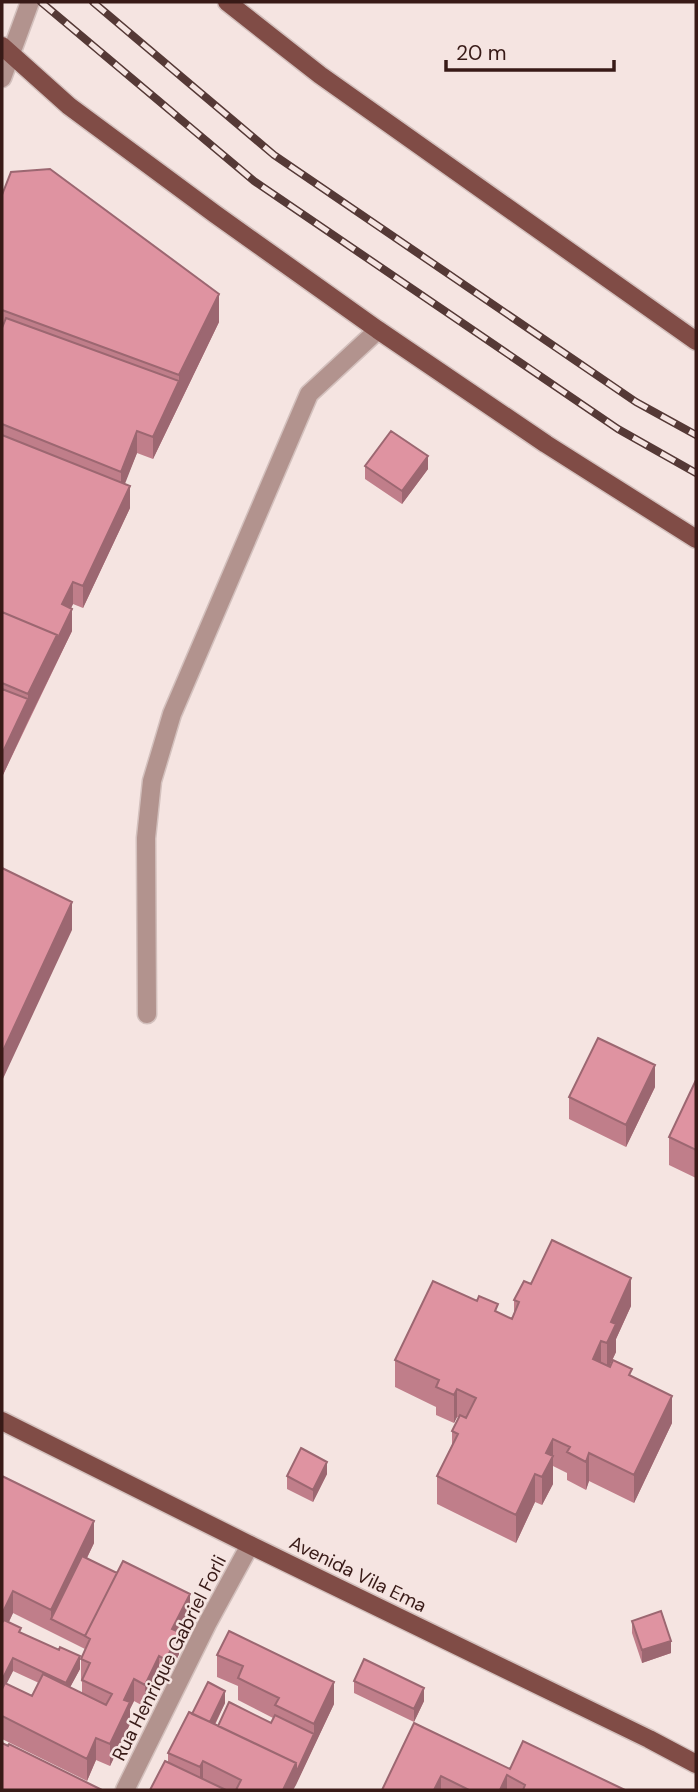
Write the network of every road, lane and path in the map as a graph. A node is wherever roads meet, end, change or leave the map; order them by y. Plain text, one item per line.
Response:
1 (30, 2) edge
2 (227, 2) edge
3 (7, 50) edge
4 (2, 78) edge
5 (378, 330) junction
6 (696, 341) edge
7 (696, 539) edge
8 (147, 1014) dead end
9 (2, 1421) edge
10 (250, 1545) junction
11 (696, 1764) edge
12 (125, 1790) edge

1 - 3 street
2 - 6 main road
3 - 4 street
3 - 5 main road
5 - 7 main road
5 - 8 street
9 - 10 main road, Avenida Vila Ema
10 - 11 main road, Avenida Vila Ema
10 - 12 street, Rua Henrique Gabriel Forli

